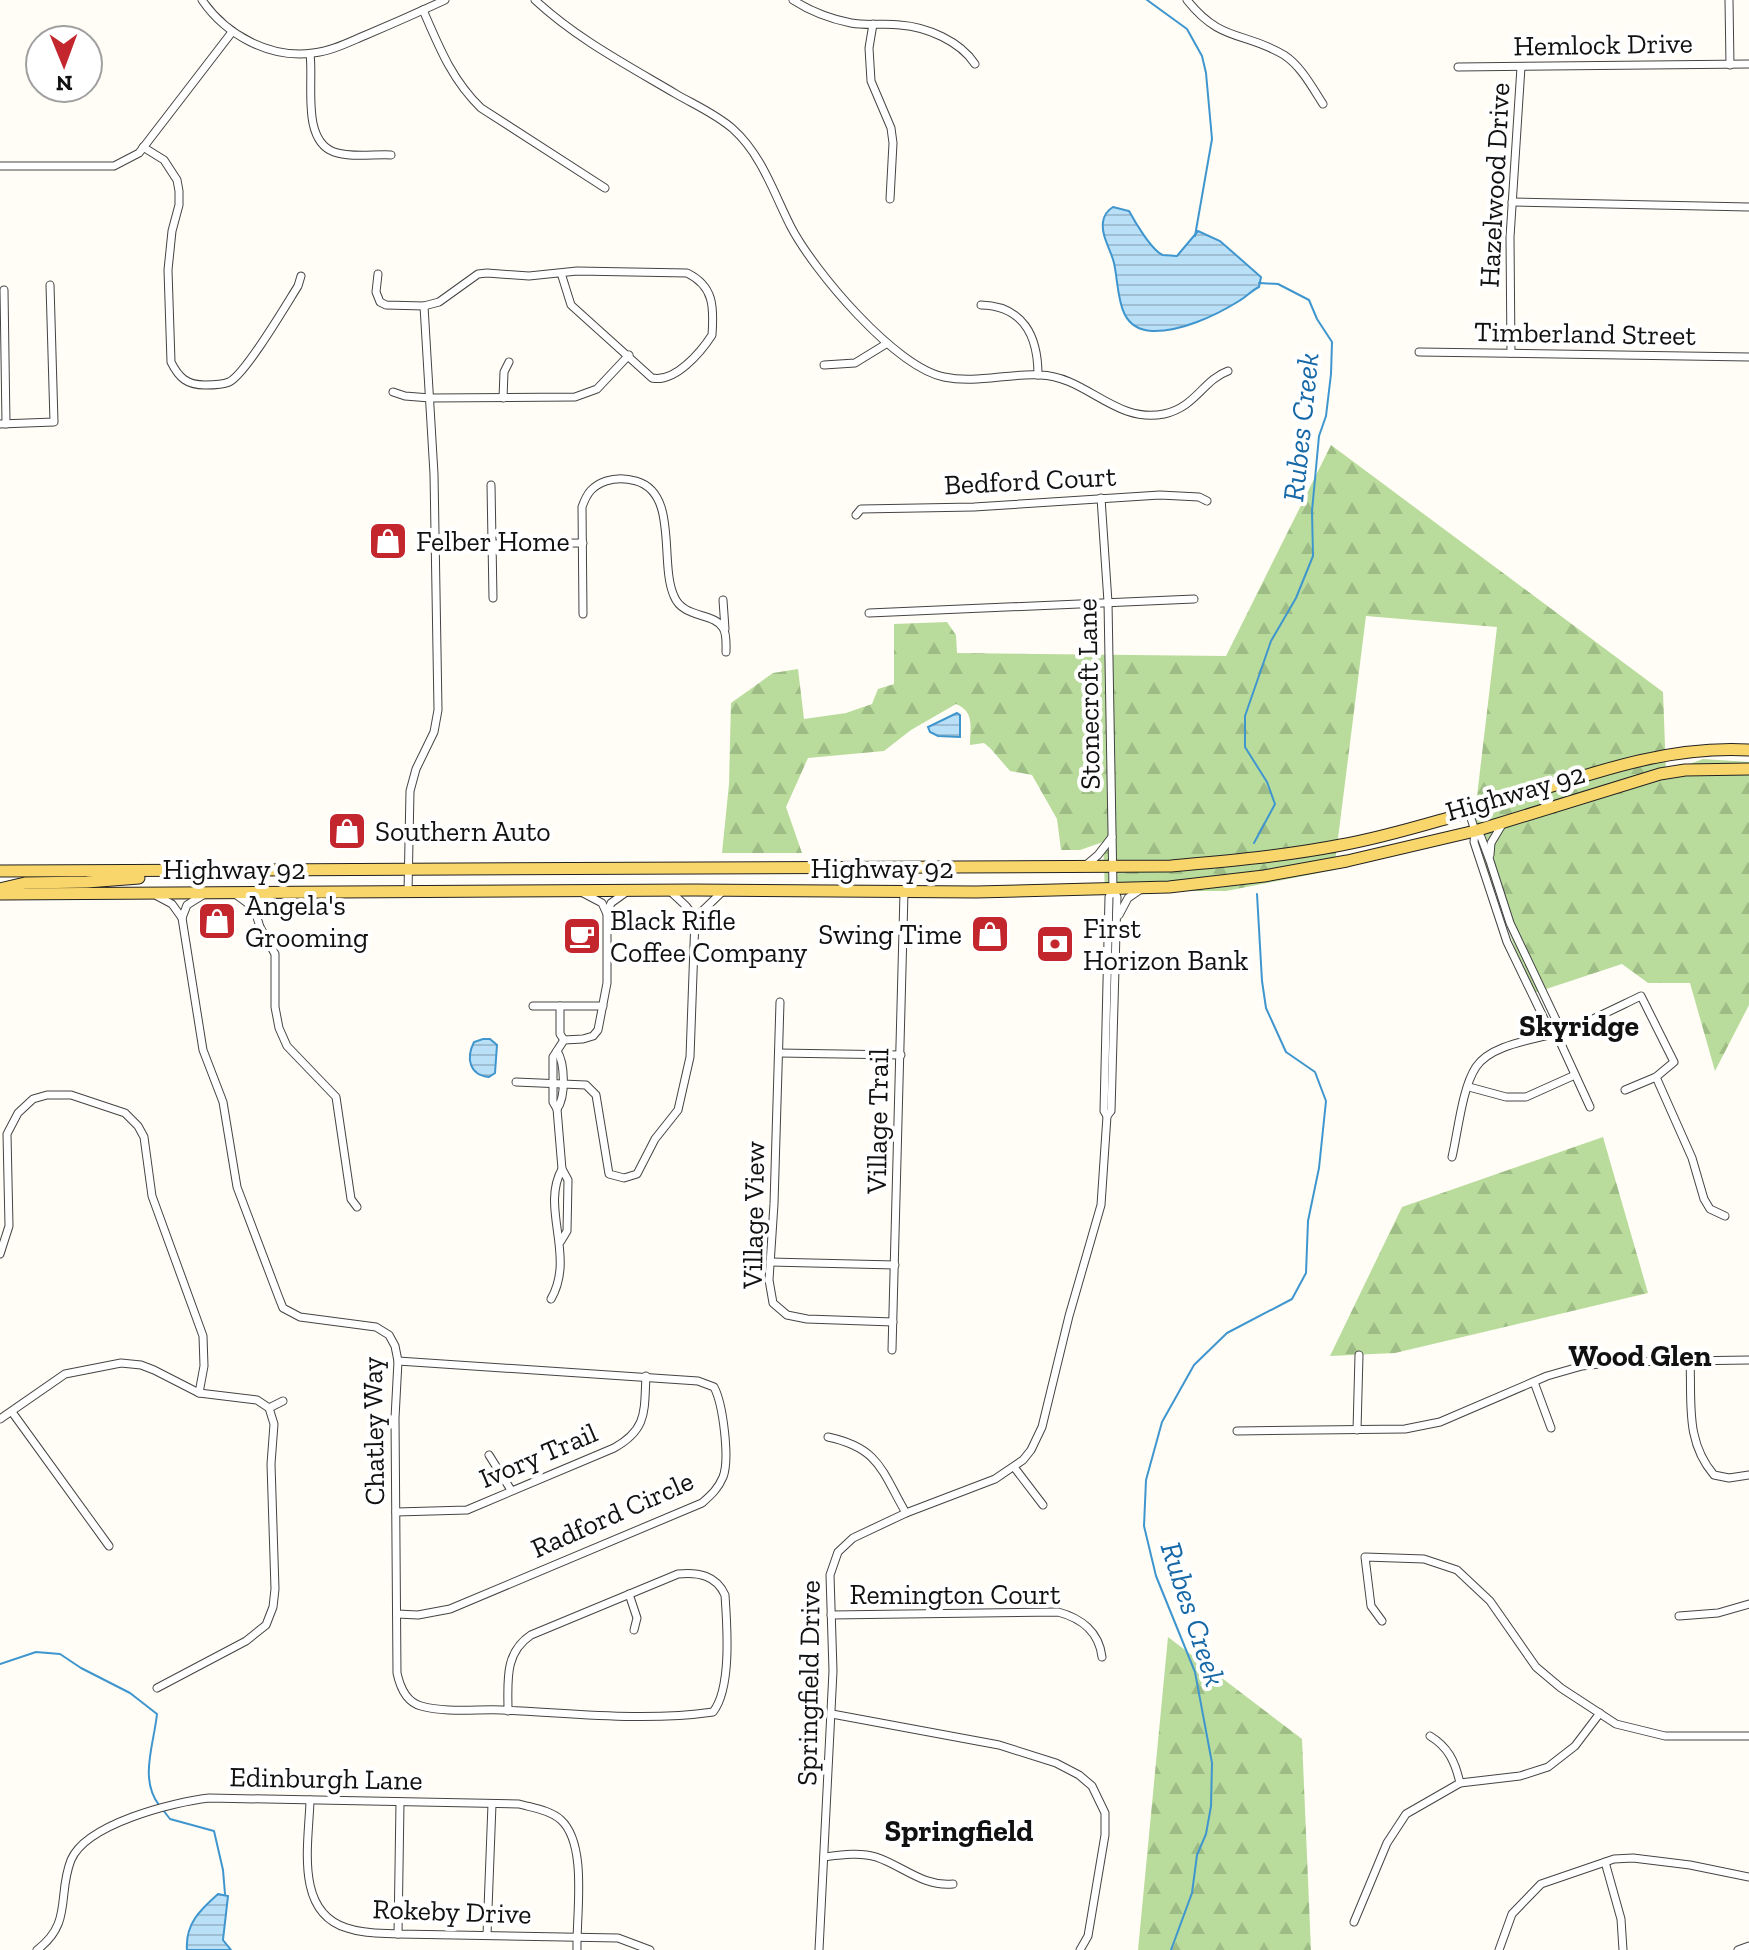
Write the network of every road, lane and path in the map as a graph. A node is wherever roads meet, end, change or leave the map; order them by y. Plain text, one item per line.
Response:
1 (202, 0) edge
2 (445, 0) edge
3 (535, 0) edge
4 (793, 0) edge
5 (1187, 0) edge
6 (1729, 0) edge
7 (423, 10) junction
8 (873, 24) junction
9 (232, 32) junction
10 (310, 54) junction
11 (975, 64) dead end
12 (1749, 64) edge
13 (1730, 65) junction
14 (1458, 67) dead end
15 (1521, 67) junction
16 (1323, 104) dead end
17 (143, 147) junction
18 (391, 155) dead end
19 (0, 166) edge
20 (605, 188) dead end
21 (890, 199) dead end
22 (1512, 202) junction
23 (1749, 207) edge
24 (561, 273) junction
25 (378, 274) dead end
26 (301, 276) dead end
27 (50, 285) dead end
28 (4, 290) dead end
29 (981, 305) dead end
30 (424, 306) junction
31 (886, 344) junction
32 (1419, 352) dead end
33 (1511, 353) junction
34 (629, 355) junction
35 (1749, 357) edge
36 (509, 362) dead end
37 (824, 365) dead end
38 (1228, 371) dead end
39 (1038, 375) junction
40 (393, 392) dead end
41 (430, 398) junction
42 (503, 398) junction
43 (3, 424) edge
44 (491, 485) dead end
45 (1101, 498) junction
46 (1207, 501) dead end
47 (856, 515) dead end
48 (435, 541) junction
49 (583, 543) junction
50 (493, 544) junction
51 (493, 598) dead end
52 (1194, 599) dead end
53 (723, 600) dead end
54 (1108, 602) junction
55 (869, 613) dead end
56 (583, 614) dead end
57 (725, 630) junction
58 (726, 652) dead end
59 (1749, 750) edge
60 (1749, 769) edge
61 (1469, 812) junction
62 (1503, 822) junction
63 (1475, 831) junction
64 (1113, 835) junction
65 (1490, 861) junction
66 (0, 863) edge
67 (1081, 867) junction
68 (1114, 867) junction
69 (409, 870) junction
70 (163, 871) junction
71 (6, 872) edge
72 (1113, 889) junction
73 (1141, 889) junction
74 (0, 891) edge
75 (578, 891) junction
76 (670, 891) junction
77 (408, 892) junction
78 (627, 892) junction
79 (722, 892) junction
80 (904, 892) junction
81 (151, 893) junction
82 (209, 893) junction
83 (233, 893) junction
84 (273, 893) junction
85 (256, 912) junction
86 (607, 914) junction
87 (182, 918) junction
88 (695, 918) junction
89 (1116, 921) junction
90 (780, 1002) dead end
91 (533, 1006) dead end
92 (560, 1006) junction
93 (603, 1006) junction
94 (1556, 1033) junction
95 (564, 1040) junction
96 (557, 1051) junction
97 (779, 1053) junction
98 (901, 1055) junction
99 (1575, 1075) junction
100 (1656, 1077) junction
101 (516, 1082) dead end
102 (552, 1083) junction
103 (562, 1083) junction
104 (1469, 1087) junction
105 (1625, 1090) dead end
106 (1590, 1107) dead end
107 (557, 1109) junction
108 (1107, 1116) junction
109 (1452, 1157) dead end
110 (357, 1207) dead end
111 (1725, 1216) dead end
112 (0, 1254) edge
113 (770, 1262) junction
114 (895, 1265) junction
115 (551, 1299) dead end
116 (893, 1322) junction
117 (892, 1350) dead end
118 (1359, 1355) dead end
119 (1749, 1360) edge
120 (398, 1361) junction
121 (1690, 1361) junction
122 (646, 1376) junction
123 (1534, 1382) junction
124 (199, 1393) junction
125 (283, 1401) dead end
126 (269, 1408) junction
127 (12, 1412) junction
128 (0, 1419) edge
129 (1551, 1428) dead end
130 (1357, 1430) junction
131 (1237, 1431) dead end
132 (828, 1437) dead end
133 (489, 1455) dead end
134 (1014, 1467) junction
135 (1749, 1475) edge
136 (511, 1490) junction
137 (1043, 1505) dead end
138 (396, 1512) junction
139 (906, 1513) junction
140 (109, 1546) dead end
141 (629, 1594) junction
142 (1749, 1604) edge
143 (397, 1614) junction
144 (831, 1615) junction
145 (1679, 1616) dead end
146 (1382, 1621) dead end
147 (634, 1630) dead end
148 (1102, 1657) dead end
149 (157, 1688) dead end
150 (508, 1711) junction
151 (1600, 1713) junction
152 (832, 1714) junction
153 (1430, 1736) dead end
154 (1749, 1736) edge
155 (1460, 1783) junction
156 (310, 1800) junction
157 (400, 1802) junction
158 (492, 1804) junction
159 (824, 1857) junction
160 (1605, 1862) junction
161 (1749, 1877) edge
162 (953, 1884) dead end
163 (1354, 1922) dead end
164 (398, 1934) junction
165 (487, 1935) junction
166 (576, 1937) junction
167 (1503, 1942) junction
168 (1749, 1946) edge
169 (37, 1950) edge
170 (577, 1950) edge
171 (650, 1950) edge
172 (819, 1950) edge
173 (1080, 1950) edge
174 (1499, 1950) edge
175 (1508, 1950) edge
176 (1623, 1950) edge
177 (1738, 1950) edge

1 - 9 street
2 - 7 street
3 - 31 street
4 - 8 street
5 - 16 street
6 - 13 street
7 - 10 street
7 - 20 street
8 - 11 street
8 - 21 street
9 - 10 street
9 - 17 street
10 - 18 street
12 - 13 street, Hemlock Drive
13 - 15 street, Hemlock Drive
14 - 15 street, Hemlock Drive
15 - 22 street, Hazelwood Drive
17 - 19 street
17 - 26 street
22 - 23 street
22 - 33 street, Hazelwood Drive
24 - 30 street
24 - 34 street
24 - 34 street
25 - 30 street
27 - 43 street
28 - 43 street
29 - 39 street
30 - 41 street
31 - 37 street
31 - 39 street
32 - 33 street, Timberland Street
33 - 35 street, Timberland Street
34 - 42 street
36 - 42 street
38 - 39 street
40 - 41 street
41 - 42 street
41 - 48 street
44 - 50 street
45 - 46 street, Bedford Court
45 - 47 street, Bedford Court
45 - 54 street, Stonecroft Lane
48 - 50 street
48 - 69 street
49 - 50 street
49 - 56 street
49 - 57 street
50 - 51 street
52 - 54 street
53 - 57 street
54 - 55 street
54 - 64 street, Stonecroft Lane
57 - 58 street
59 - 61 main road, Highway 92
60 - 62 main road, Highway 92
61 - 63 street
61 - 68 main road, Highway 92
62 - 63 main road, Highway 92
62 - 65 street
63 - 65 street
63 - 73 main road, Highway 92
63 - 94 street
64 - 67 street
64 - 68 street, Stonecroft Lane
65 - 94 street
66 - 71 main road
67 - 68 main road, Highway 92
67 - 69 main road, Highway 92
68 - 72 street, Stonecroft Lane
69 - 70 main road, Highway 92
69 - 77 street
70 - 71 main road, Highway 92
70 - 74 main road
72 - 73 main road, Highway 92
72 - 80 main road, Highway 92
72 - 89 street, Springfield Drive
72 - 108 street, Springfield Drive
73 - 89 street
74 - 81 main road, Highway 92
75 - 77 main road, Highway 92
75 - 78 main road, Highway 92
75 - 86 street
76 - 78 main road, Highway 92
76 - 79 main road, Highway 92
76 - 88 street
77 - 84 main road, Highway 92
78 - 86 street
79 - 80 main road, Highway 92
79 - 88 street
80 - 98 street, Village Trail
81 - 82 main road, Highway 92
81 - 87 street
82 - 83 main road, Highway 92
82 - 87 street
83 - 84 main road, Highway 92
83 - 85 street
84 - 85 street
85 - 110 street
86 - 93 street
87 - 120 street, Chatley Way
88 - 103 street
89 - 108 street, Springfield Drive
90 - 97 street, Village View
91 - 92 street
92 - 93 street
92 - 95 street
93 - 95 street
94 - 99 street
94 - 100 street
94 - 104 street
95 - 96 street
96 - 102 street
96 - 103 street
97 - 98 street
97 - 113 street, Village View
98 - 114 street, Village Trail
99 - 104 street
99 - 106 street
100 - 105 street
100 - 111 street
101 - 102 street
102 - 103 street
102 - 107 street
103 - 107 street
104 - 109 street
107 - 115 street
108 - 134 street, Springfield Drive
112 - 124 street
113 - 114 street
113 - 116 street, Village View
114 - 116 street, Village Trail
116 - 117 street, Village Trail
118 - 130 street
119 - 121 street
120 - 122 street, Radford Circle
120 - 138 street, Chatley Way
121 - 123 street
121 - 135 street
122 - 136 street, Ivory Trail
122 - 143 street, Radford Circle
123 - 129 street
123 - 130 street
124 - 126 street
124 - 127 street
125 - 126 street
126 - 149 street
127 - 128 street
127 - 140 street
130 - 131 street
132 - 139 street
133 - 136 street
134 - 137 street
134 - 139 street, Springfield Drive
136 - 138 street, Ivory Trail
138 - 143 street, Chatley Way
139 - 144 street, Springfield Drive
141 - 147 street
141 - 150 street, Chatley Way
141 - 150 street, Chatley Way
142 - 145 street
143 - 150 street, Chatley Way
144 - 148 street, Remington Court
144 - 152 street, Springfield Drive
146 - 151 street
151 - 154 street
151 - 155 street
152 - 159 street, Springfield Drive
152 - 173 street
153 - 155 street
155 - 163 street
156 - 157 street, Edinburgh Lane
156 - 164 street, Rokeby Drive
156 - 169 street, Edinburgh Lane
157 - 158 street, Edinburgh Lane
157 - 164 street
158 - 165 street
158 - 166 street, Edinburgh Lane
159 - 162 street
159 - 172 street, Springfield Drive
160 - 161 street
160 - 167 street
160 - 176 street
164 - 165 street, Rokeby Drive
165 - 166 street, Rokeby Drive
166 - 170 street, Edinburgh Lane
166 - 171 street, Rokeby Drive
167 - 174 street
167 - 175 street
168 - 177 street

